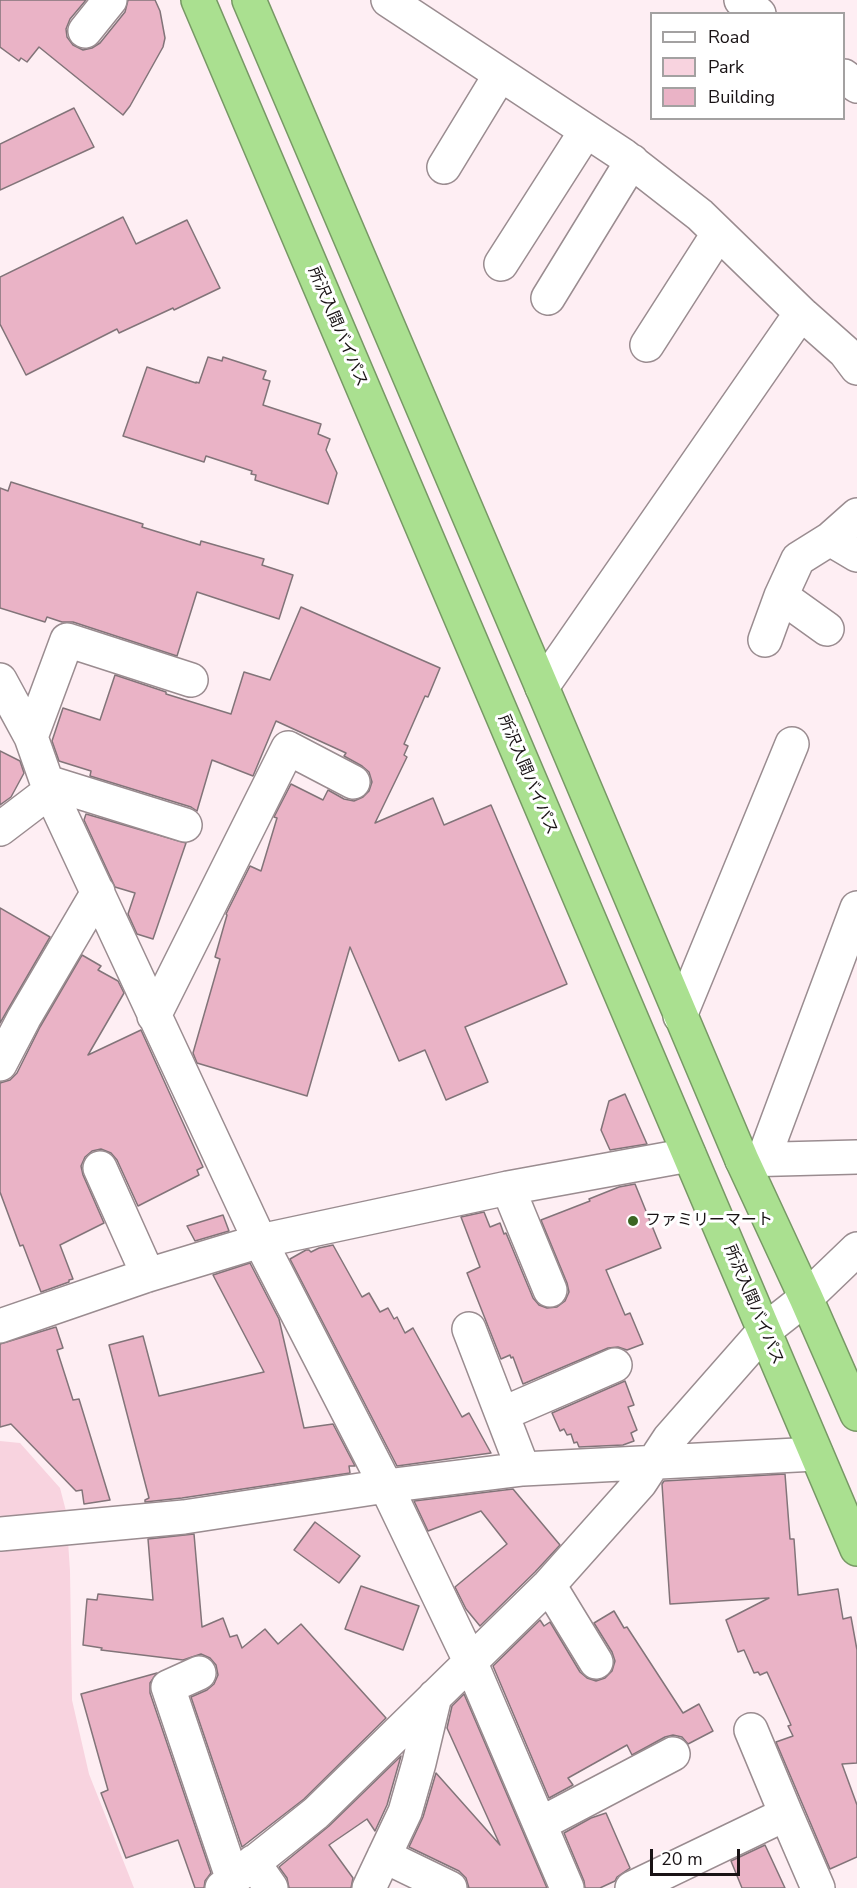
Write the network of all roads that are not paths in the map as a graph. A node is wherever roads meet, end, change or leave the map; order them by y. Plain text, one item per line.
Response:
1 (110, 0) edge
2 (198, 0) edge
3 (249, 0) edge
4 (388, 0) edge
5 (741, 0) edge
6 (756, 12) edge
7 (85, 31) dead end
8 (500, 75) junction
9 (586, 131) junction
10 (632, 162) junction
11 (444, 166) dead end
12 (718, 234) junction
13 (501, 264) dead end
14 (548, 298) dead end
15 (801, 313) junction
16 (647, 345) dead end
17 (857, 368) edge
18 (857, 515) edge
19 (844, 547) edge
20 (781, 596) junction
21 (827, 629) dead end
22 (765, 640) dead end
23 (0, 680) edge
24 (191, 680) dead end
25 (542, 687) junction
26 (31, 736) junction
27 (792, 744) dead end
28 (354, 782) dead end
29 (49, 787) junction
30 (184, 825) dead end
31 (0, 829) edge
32 (98, 892) junction
33 (857, 908) edge
34 (154, 1016) junction
35 (680, 1016) junction
36 (0, 1064) edge
37 (689, 1155) junction
38 (857, 1157) edge
39 (752, 1160) junction
40 (100, 1168) dead end
41 (508, 1188) junction
42 (260, 1241) junction
43 (857, 1249) edge
44 (148, 1275) junction
45 (550, 1290) dead end
46 (806, 1298) junction
47 (0, 1326) edge
48 (470, 1329) dead end
49 (764, 1332) junction
50 (615, 1365) dead end
51 (502, 1414) junction
52 (857, 1414) edge
53 (816, 1454) junction
54 (654, 1462) junction
55 (523, 1469) junction
56 (386, 1486) junction
57 (0, 1534) edge
58 (857, 1549) edge
59 (549, 1585) junction
60 (470, 1661) junction
61 (596, 1662) dead end
62 (199, 1672) dead end
63 (435, 1696) junction
64 (751, 1730) dead end
65 (673, 1754) dead end
66 (786, 1814) junction
67 (540, 1824) junction
68 (384, 1856) junction
69 (245, 1880) edge
70 (369, 1888) edge
71 (450, 1888) edge
72 (567, 1888) edge
73 (632, 1888) edge
74 (818, 1888) edge

1 - 7 street
2 - 37 highway, 所沢入間バイパス
3 - 25 highway
4 - 8 street
5 - 6 street
8 - 9 street
8 - 11 street
9 - 10 street
9 - 13 street
10 - 12 street
10 - 14 street
12 - 15 street
12 - 16 street
15 - 17 street
15 - 25 street
18 - 19 street
19 - 20 street
20 - 21 street
20 - 22 street
23 - 26 street
24 - 26 street
25 - 35 highway
26 - 29 street
27 - 35 street
28 - 34 street
29 - 30 street
29 - 31 street
29 - 32 street
32 - 34 street
32 - 36 street
33 - 39 street
34 - 42 street
35 - 39 highway
37 - 41 street
37 - 49 highway, 所沢入間バイパス
38 - 39 street
39 - 46 highway
40 - 44 street
41 - 42 street
41 - 45 street
42 - 44 street
42 - 56 street
43 - 46 street
44 - 47 street
46 - 49 street
46 - 52 highway
48 - 51 street
49 - 53 highway, 所沢入間バイパス
49 - 54 street
50 - 51 street
51 - 55 street
53 - 54 street
53 - 58 highway, 所沢入間バイパス
54 - 55 street
54 - 59 street
55 - 56 street
56 - 57 street
56 - 60 street
59 - 60 street
59 - 61 street
60 - 63 street
60 - 67 street
62 - 69 street
63 - 68 street
63 - 69 street
64 - 66 street
65 - 67 street
66 - 73 street
66 - 74 street
67 - 72 street
68 - 70 street
68 - 71 street

